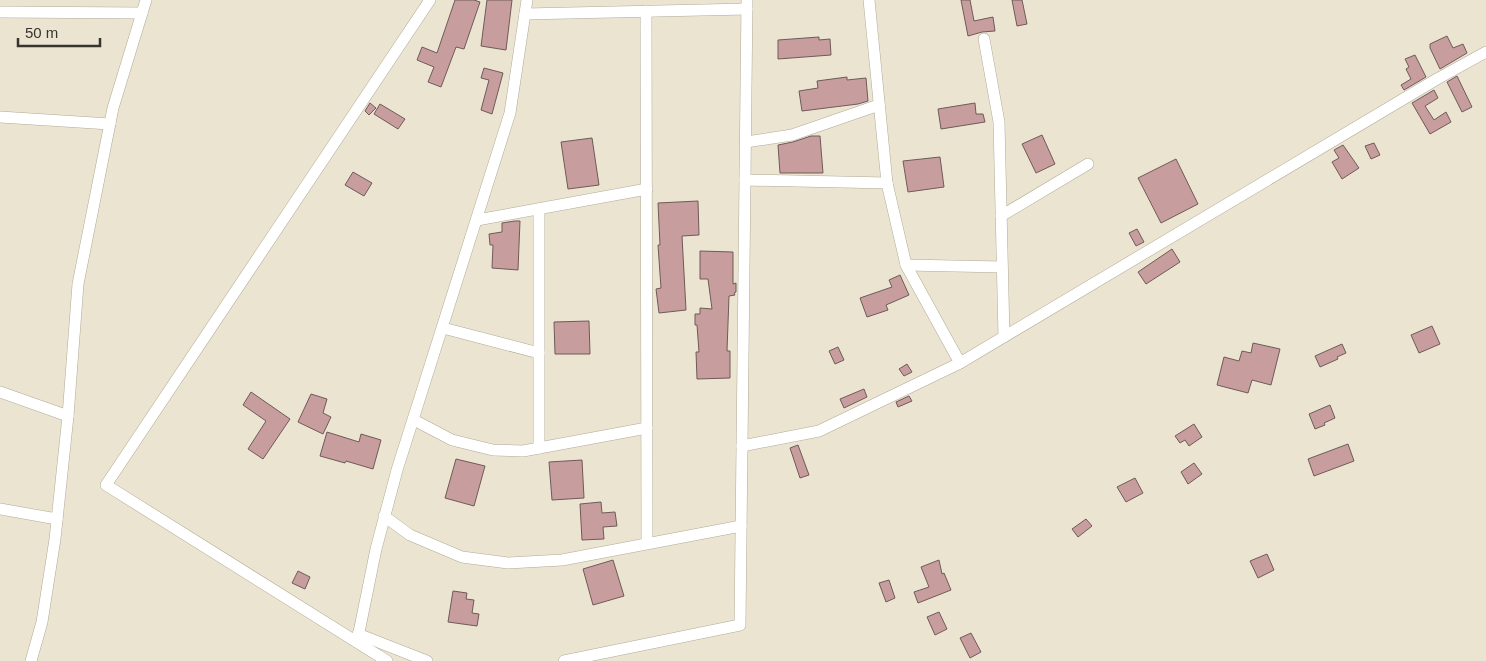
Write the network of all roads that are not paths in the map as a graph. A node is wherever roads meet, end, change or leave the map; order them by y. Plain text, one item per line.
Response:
1 (146, 0) edge
2 (430, 0) edge
3 (527, 0) edge
4 (868, 0) edge
5 (747, 4) edge
6 (646, 11) junction
7 (0, 12) edge
8 (142, 13) junction
9 (525, 14) junction
10 (984, 39) dead end
11 (1486, 52) edge
12 (878, 105) junction
13 (0, 117) edge
14 (110, 124) junction
15 (746, 142) junction
16 (1088, 164) dead end
17 (745, 180) junction
18 (887, 183) junction
19 (647, 189) junction
20 (539, 209) junction
21 (1001, 216) junction
22 (477, 220) junction
23 (906, 266) junction
24 (1002, 267) junction
25 (443, 328) junction
26 (1004, 336) junction
27 (539, 353) junction
28 (960, 363) junction
29 (0, 392) edge
30 (68, 416) junction
31 (414, 420) junction
32 (647, 428) junction
33 (742, 446) junction
34 (539, 448) junction
35 (0, 509) edge
36 (384, 516) junction
37 (57, 519) junction
38 (741, 526) junction
39 (647, 543) junction
40 (357, 638) junction
41 (31, 661) edge
42 (387, 661) edge
43 (427, 661) edge
44 (564, 661) edge

1 - 8 street
2 - 40 street
3 - 9 street
4 - 12 street
5 - 6 street
5 - 15 street
6 - 9 street
6 - 19 street
7 - 8 street
8 - 14 street
9 - 22 street
10 - 21 street
11 - 26 street
12 - 15 street
12 - 18 street
13 - 14 street
14 - 30 street
15 - 17 street
16 - 21 street
17 - 18 street
17 - 33 street
18 - 23 street
19 - 20 street
19 - 32 street
20 - 22 street
20 - 27 street
21 - 24 street
22 - 25 street
23 - 24 street
23 - 28 street
24 - 26 street
25 - 27 street
25 - 31 street
26 - 28 street
27 - 34 street
28 - 33 street
29 - 30 street
30 - 37 street
31 - 34 street
31 - 36 street
32 - 34 street
32 - 39 street
33 - 38 street
35 - 37 street
36 - 39 street
36 - 40 street
37 - 41 street
38 - 39 street
38 - 44 street
40 - 42 street
40 - 43 street

